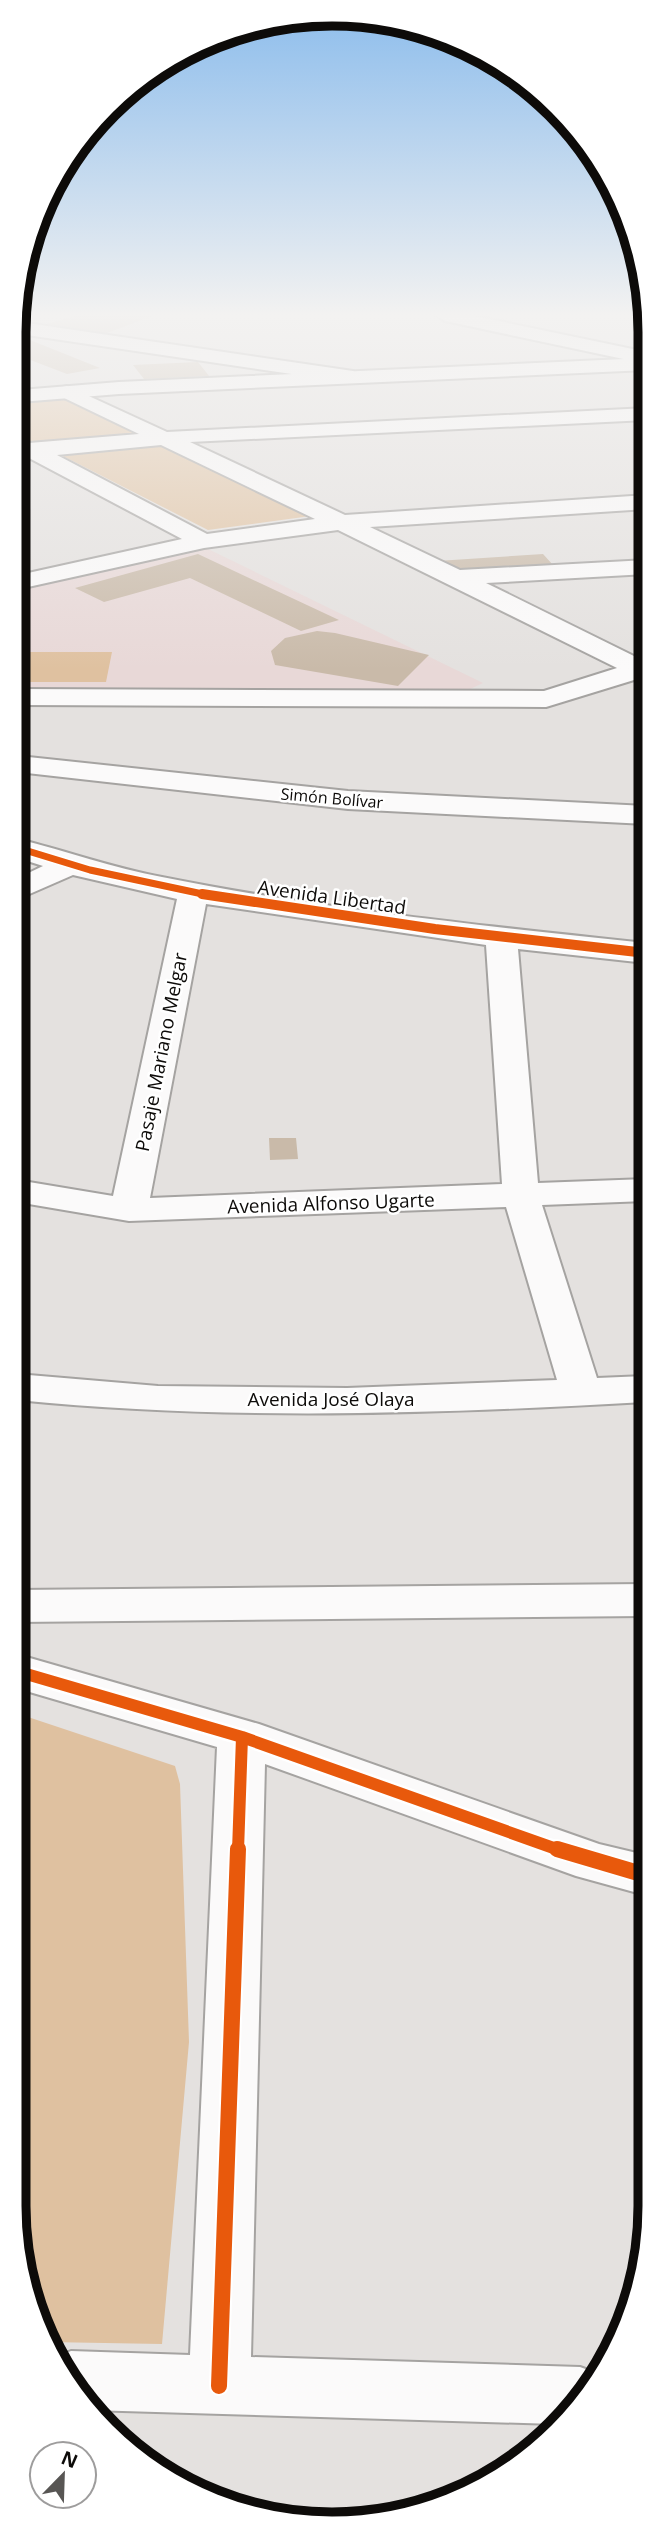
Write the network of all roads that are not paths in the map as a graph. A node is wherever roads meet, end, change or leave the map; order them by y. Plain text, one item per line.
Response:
1 (154, 433) edge
2 (256, 433) edge
3 (164, 438) junction
4 (26, 449) edge
5 (26, 451) edge
6 (638, 503) edge
7 (342, 522) junction
8 (204, 541) junction
9 (638, 567) edge
10 (456, 577) junction
11 (26, 580) edge
12 (638, 666) edge
13 (638, 670) edge
14 (26, 697) edge
15 (26, 765) edge
16 (638, 815) edge
17 (26, 851) edge
18 (67, 866) junction
19 (26, 886) edge
20 (193, 894) junction
21 (501, 939) junction
22 (638, 952) edge
23 (638, 1190) edge
24 (26, 1193) edge
25 (521, 1196) junction
26 (129, 1210) junction
27 (26, 1388) edge
28 (638, 1390) edge
29 (581, 1393) junction
30 (638, 1600) edge
31 (26, 1606) edge
32 (26, 1674) edge
33 (242, 1737) junction
34 (638, 1873) edge
35 (82, 2381) edge
36 (219, 2386) junction
37 (572, 2396) edge

1 - 3 street
2 - 3 street
3 - 4 street
3 - 7 street
5 - 8 street
6 - 7 street
7 - 8 street
7 - 10 street
8 - 11 street
9 - 10 street
10 - 12 street
13 - 14 street
15 - 16 street, Simón Bolívar
17 - 18 street, Avenida Libertad
18 - 19 street
18 - 20 street, Avenida Libertad
20 - 21 street, Avenida Libertad
20 - 26 street, Pasaje Mariano Melgar
21 - 22 street, Avenida Libertad
21 - 25 street
23 - 25 street, Avenida Alfonso Ugarte
24 - 26 street, Avenida Alfonso Ugarte
25 - 26 street, Avenida Alfonso Ugarte
25 - 29 street
27 - 29 street, Avenida José Olaya
28 - 29 street, Avenida José Olaya
30 - 31 street
32 - 33 street
33 - 34 street
33 - 36 street
35 - 36 street
36 - 37 street

